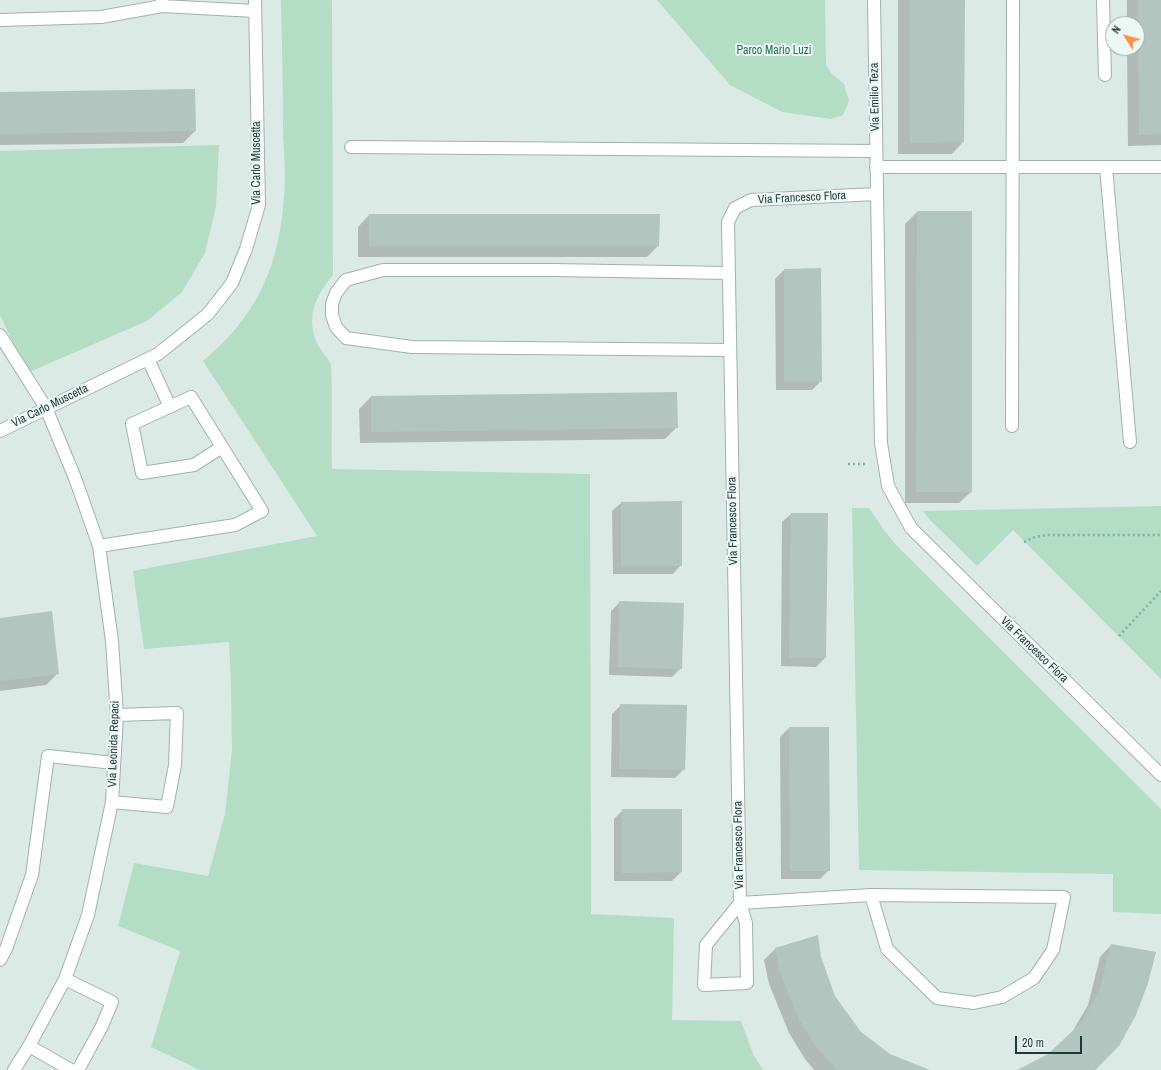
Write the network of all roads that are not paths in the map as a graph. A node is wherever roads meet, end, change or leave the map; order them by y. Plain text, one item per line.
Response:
1 (874, 0) edge
2 (1012, 0) edge
3 (1102, 0) edge
4 (162, 3) edge
5 (255, 5) edge
6 (0, 20) edge
7 (1104, 75) dead end
8 (351, 147) dead end
9 (876, 151) junction
10 (876, 167) junction
11 (1012, 167) junction
12 (1106, 167) junction
13 (1161, 167) edge
14 (877, 194) junction
15 (729, 273) junction
16 (0, 335) edge
17 (730, 350) junction
18 (148, 359) junction
19 (170, 407) junction
20 (46, 408) junction
21 (1012, 426) dead end
22 (0, 431) edge
23 (1130, 442) dead end
24 (222, 448) junction
25 (99, 546) junction
26 (117, 715) junction
27 (114, 762) junction
28 (1161, 774) edge
29 (112, 802) junction
30 (872, 895) junction
31 (740, 903) junction
32 (0, 960) edge
33 (65, 979) junction
34 (29, 1046) junction
35 (14, 1070) edge
36 (71, 1070) edge
37 (78, 1070) edge

1 - 9 street, Via Emilio Teza
2 - 11 street
3 - 7 street
4 - 5 street
4 - 6 street
5 - 18 street, Via Carlo Muscetta
8 - 9 street
9 - 10 street, Via Emilio Teza
10 - 11 street
10 - 14 street, Via Emilio Teza
11 - 12 street
11 - 21 street
12 - 13 street
12 - 23 street
14 - 15 street, Via Francesco Flora
14 - 28 street, Via Francesco Flora
15 - 17 street, Via Francesco Flora
15 - 17 street
16 - 20 street, Via Leonida Repaci
17 - 31 street, Via Francesco Flora
18 - 19 street
18 - 20 street, Via Carlo Muscetta
19 - 24 street
19 - 24 street
20 - 22 street, Via Carlo Muscetta
20 - 25 street, Via Leonida Repaci
24 - 25 street
25 - 26 street, Via Leonida Repaci
26 - 27 street, Via Leonida Repaci
26 - 29 street
27 - 29 street, Via Leonida Repaci
27 - 32 street
29 - 33 street, Via Leonida Repaci
30 - 30 street
30 - 31 street
31 - 31 street, Via Francesco Flora
33 - 34 street, Via Leonida Repaci
33 - 37 street
34 - 35 street, Via Leonida Repaci
34 - 36 street

